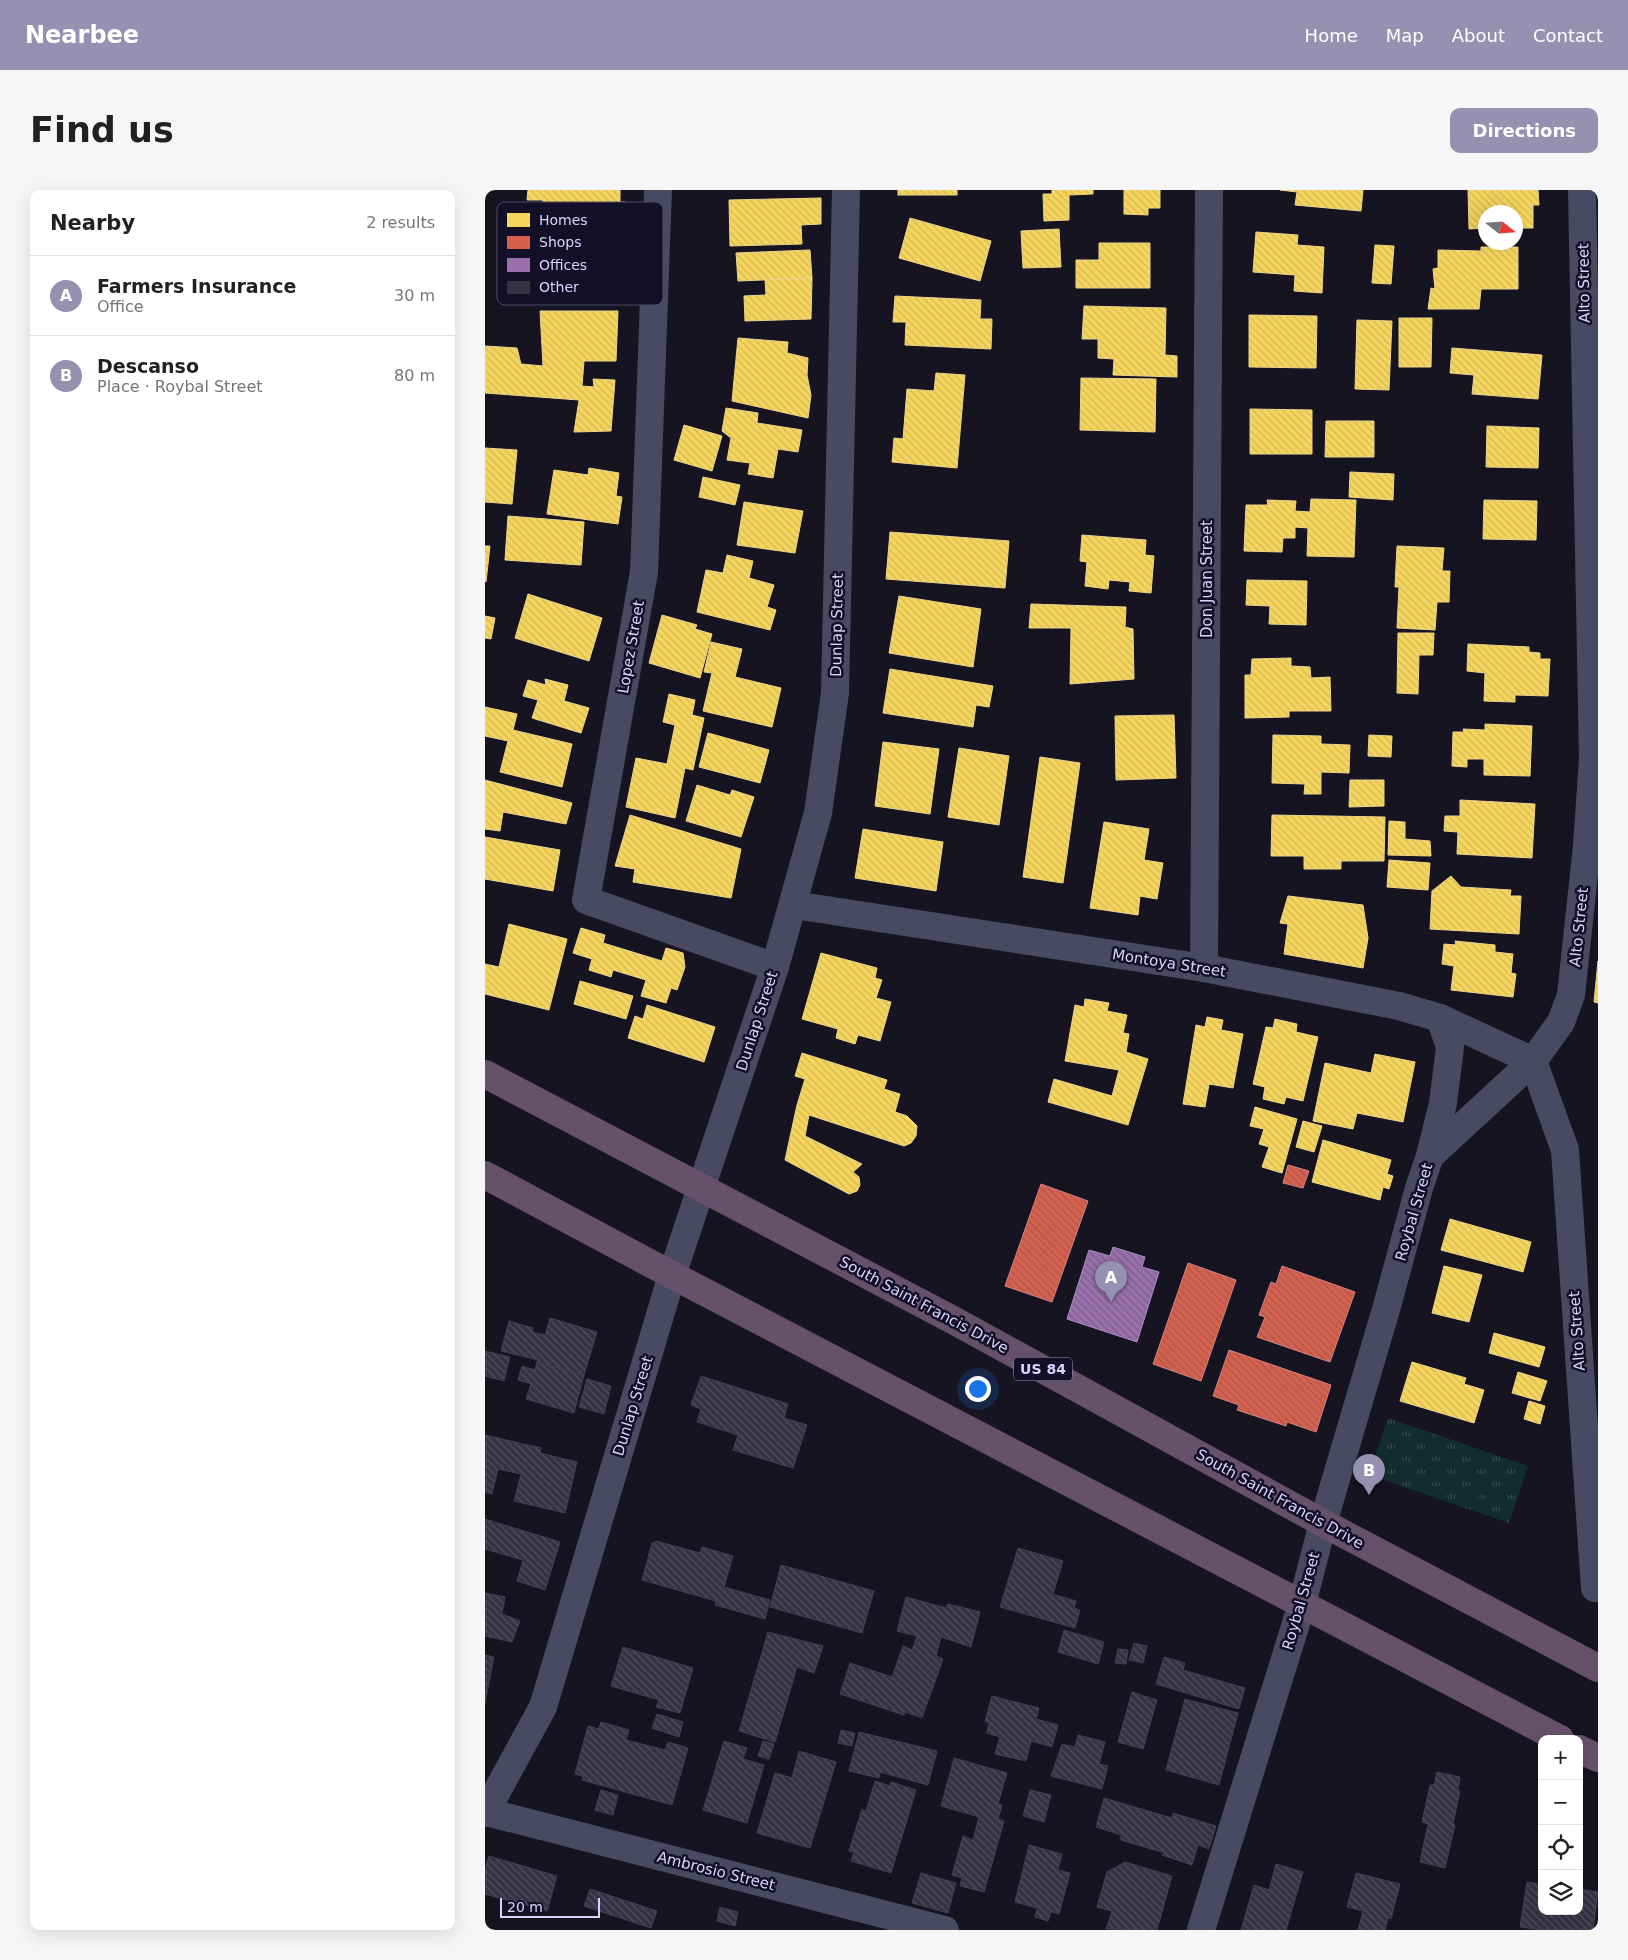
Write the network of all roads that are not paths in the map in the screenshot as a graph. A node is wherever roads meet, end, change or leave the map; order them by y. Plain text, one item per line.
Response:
1 (846, 190) edge
2 (1209, 190) edge
3 (1582, 190) edge
4 (654, 305) edge
5 (794, 905) junction
6 (775, 968) junction
7 (1204, 968) junction
8 (1441, 1018) junction
9 (1533, 1061) junction
10 (485, 1074) edge
11 (1430, 1156) junction
12 (485, 1175) edge
13 (702, 1187) junction
14 (672, 1275) junction
15 (1323, 1523) junction
16 (1595, 1588) dead end
17 (1302, 1604) junction
18 (1598, 1668) edge
19 (1552, 1735) edge
20 (1583, 1751) edge
21 (1598, 1758) edge
22 (486, 1813) edge
23 (945, 1930) edge
24 (1201, 1930) edge

1 - 5 street, Dunlap Street
2 - 7 street, Don Juan Street
3 - 9 street, Alto Street
4 - 6 street, Lopez Street
5 - 6 street, Dunlap Street
5 - 7 street, Montoya Street
6 - 13 street, Dunlap Street
7 - 8 street, Montoya Street
8 - 9 street, Montoya Street
8 - 11 street, Roybal Street
9 - 11 street, Roybal Street
9 - 16 street, Alto Street
10 - 13 highway, South Saint Francis Drive / US 84
11 - 15 street, Roybal Street
12 - 14 highway
13 - 14 street, Dunlap Street
13 - 15 highway, South Saint Francis Drive / US 84
14 - 17 highway
14 - 22 street, Dunlap Street
15 - 17 street, Roybal Street
15 - 18 highway, South Saint Francis Drive / US 84
17 - 19 highway
17 - 24 street, Roybal Street
20 - 21 highway
22 - 23 street, Ambrosio Street

